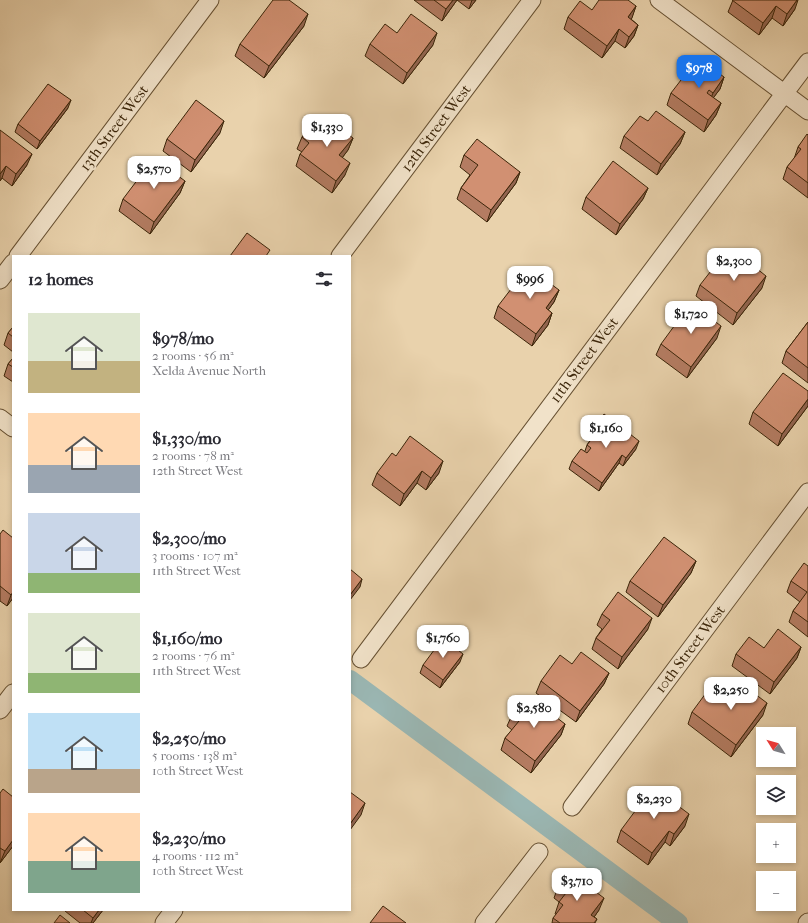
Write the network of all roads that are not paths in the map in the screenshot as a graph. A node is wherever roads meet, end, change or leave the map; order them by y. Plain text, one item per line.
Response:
1 (210, 0) edge
2 (532, 0) edge
3 (659, 0) edge
4 (808, 62) edge
5 (785, 93) junction
6 (808, 111) edge
7 (19, 255) edge
8 (341, 255) edge
9 (12, 264) edge
10 (0, 280) edge
11 (0, 418) edge
12 (12, 427) edge
13 (808, 492) edge
14 (361, 658) dead end
15 (12, 694) edge
16 (0, 710) edge
17 (572, 807) dead end
18 (539, 852) dead end
19 (173, 911) edge
20 (164, 923) edge
21 (484, 923) edge

1 - 7 street, 13th Street West
2 - 8 street, 12th Street West
3 - 5 street
4 - 5 street, 11th Street West
5 - 6 street
5 - 14 street, 11th Street West
9 - 10 street
11 - 12 street
13 - 17 street, 10th Street West
15 - 16 street
18 - 21 street
19 - 20 street

